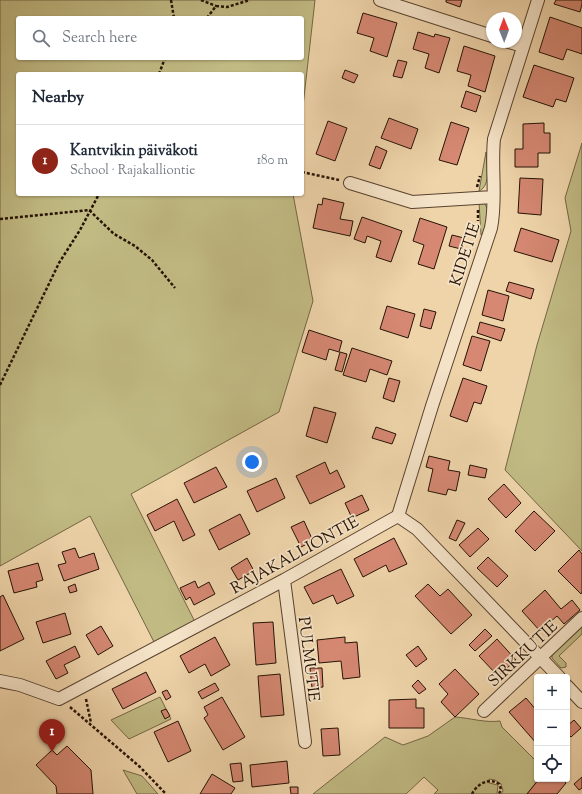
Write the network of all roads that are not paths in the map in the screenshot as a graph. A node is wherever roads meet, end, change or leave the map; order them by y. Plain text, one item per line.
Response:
1 (380, 0) edge
2 (538, 0) edge
3 (486, 34) edge
4 (522, 46) edge
5 (521, 48) edge
6 (350, 183) road end
7 (493, 197) junction
8 (398, 516) junction
9 (284, 580) junction
10 (582, 618) edge
11 (540, 658) junction
12 (556, 674) edge
13 (0, 681) edge
14 (570, 689) edge
15 (582, 702) edge
16 (484, 711) dead end
17 (305, 742) dead end

1 - 3 street
2 - 4 street, KIDETIE
5 - 7 street, KIDETIE
6 - 7 street
7 - 8 street, KIDETIE
8 - 9 street, RAJAKALLIONTIE
8 - 11 street
9 - 13 street, RAJAKALLIONTIE
9 - 17 street, PULMUTIE
10 - 11 street, SIRKKUTIE
11 - 12 street
11 - 16 street, SIRKKUTIE
14 - 15 street

